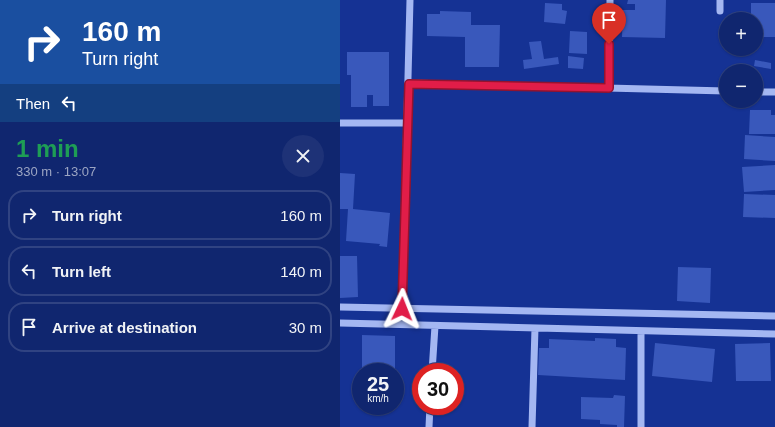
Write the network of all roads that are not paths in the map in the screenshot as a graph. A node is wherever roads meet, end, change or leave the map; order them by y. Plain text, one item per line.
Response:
1 (410, 0) edge
2 (610, 0) edge
3 (720, 0) edge
4 (720, 11) dead end
5 (409, 84) junction
6 (609, 88) junction
7 (719, 91) edge
8 (763, 92) edge
9 (775, 92) edge
10 (340, 123) edge
11 (408, 123) junction
12 (340, 307) edge
13 (402, 309) junction
14 (775, 316) edge
15 (340, 323) edge
16 (435, 326) junction
17 (535, 328) junction
18 (641, 331) junction
19 (775, 334) edge
20 (433, 363) edge
21 (429, 415) edge
22 (428, 427) edge
23 (532, 427) edge
24 (641, 427) edge

1 - 5 street
2 - 6 street
3 - 4 street
5 - 6 street
5 - 11 street
6 - 7 street
8 - 9 street
10 - 11 street
11 - 13 street
12 - 13 street
13 - 14 street
15 - 16 street
16 - 17 street
16 - 20 street
17 - 18 street
17 - 23 street
18 - 19 street
18 - 24 street
21 - 22 street

